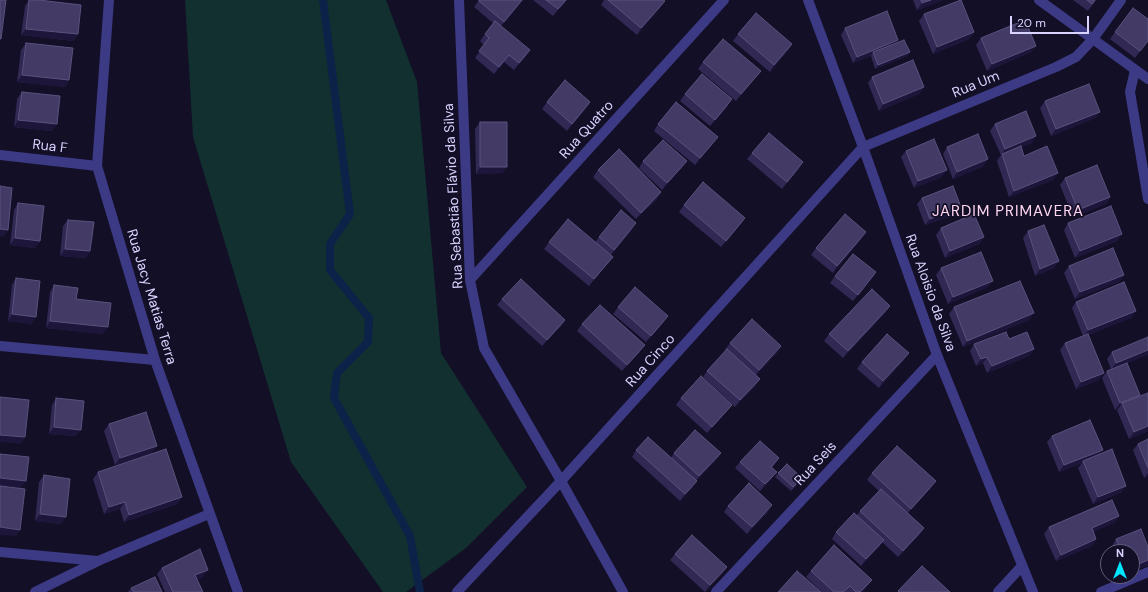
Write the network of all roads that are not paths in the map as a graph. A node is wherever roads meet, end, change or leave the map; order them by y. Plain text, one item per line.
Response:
1 (109, 0) edge
2 (459, 0) edge
3 (724, 0) edge
4 (808, 0) edge
5 (1039, 0) edge
6 (1121, 0) edge
7 (1092, 39) junction
8 (1135, 70) junction
9 (1148, 79) edge
10 (863, 147) junction
11 (0, 155) edge
12 (97, 166) junction
13 (1148, 199) edge
14 (470, 280) junction
15 (0, 346) edge
16 (937, 355) junction
17 (154, 360) junction
18 (562, 481) junction
19 (209, 514) junction
20 (0, 552) edge
21 (98, 561) junction
22 (1022, 566) junction
23 (1148, 572) edge
24 (35, 592) edge
25 (238, 592) edge
26 (457, 592) edge
27 (623, 592) edge
28 (716, 592) edge
29 (998, 592) edge
30 (1033, 592) edge
31 (1100, 592) edge

1 - 12 street, Rua Jacy Matias Terra
2 - 14 street, Rua Sebastião Flávio da Silva
3 - 14 street, Rua Quatro
4 - 10 street, Rua Aloisio da Silva
5 - 7 street
6 - 7 street, Rua Um
7 - 8 street
7 - 10 street, Rua Um
8 - 9 street
8 - 13 street
10 - 16 street, Rua Aloisio da Silva
10 - 18 street, Rua Cinco
11 - 12 street, Rua F
12 - 17 street, Rua Jacy Matias Terra
14 - 18 street, Rua Sebastião Flávio da Silva
15 - 17 street
16 - 22 street, Rua Aloisio da Silva
16 - 28 street, Rua Seis
17 - 19 street, Rua Jacy Matias Terra
18 - 26 street, Rua Cinco
18 - 27 street, Rua Sebastião Flávio da Silva
19 - 21 street
19 - 25 street, Rua Jacy Matias Terra
20 - 21 street
21 - 24 street
22 - 29 street
22 - 30 street, Rua Aloisio da Silva
23 - 31 street

